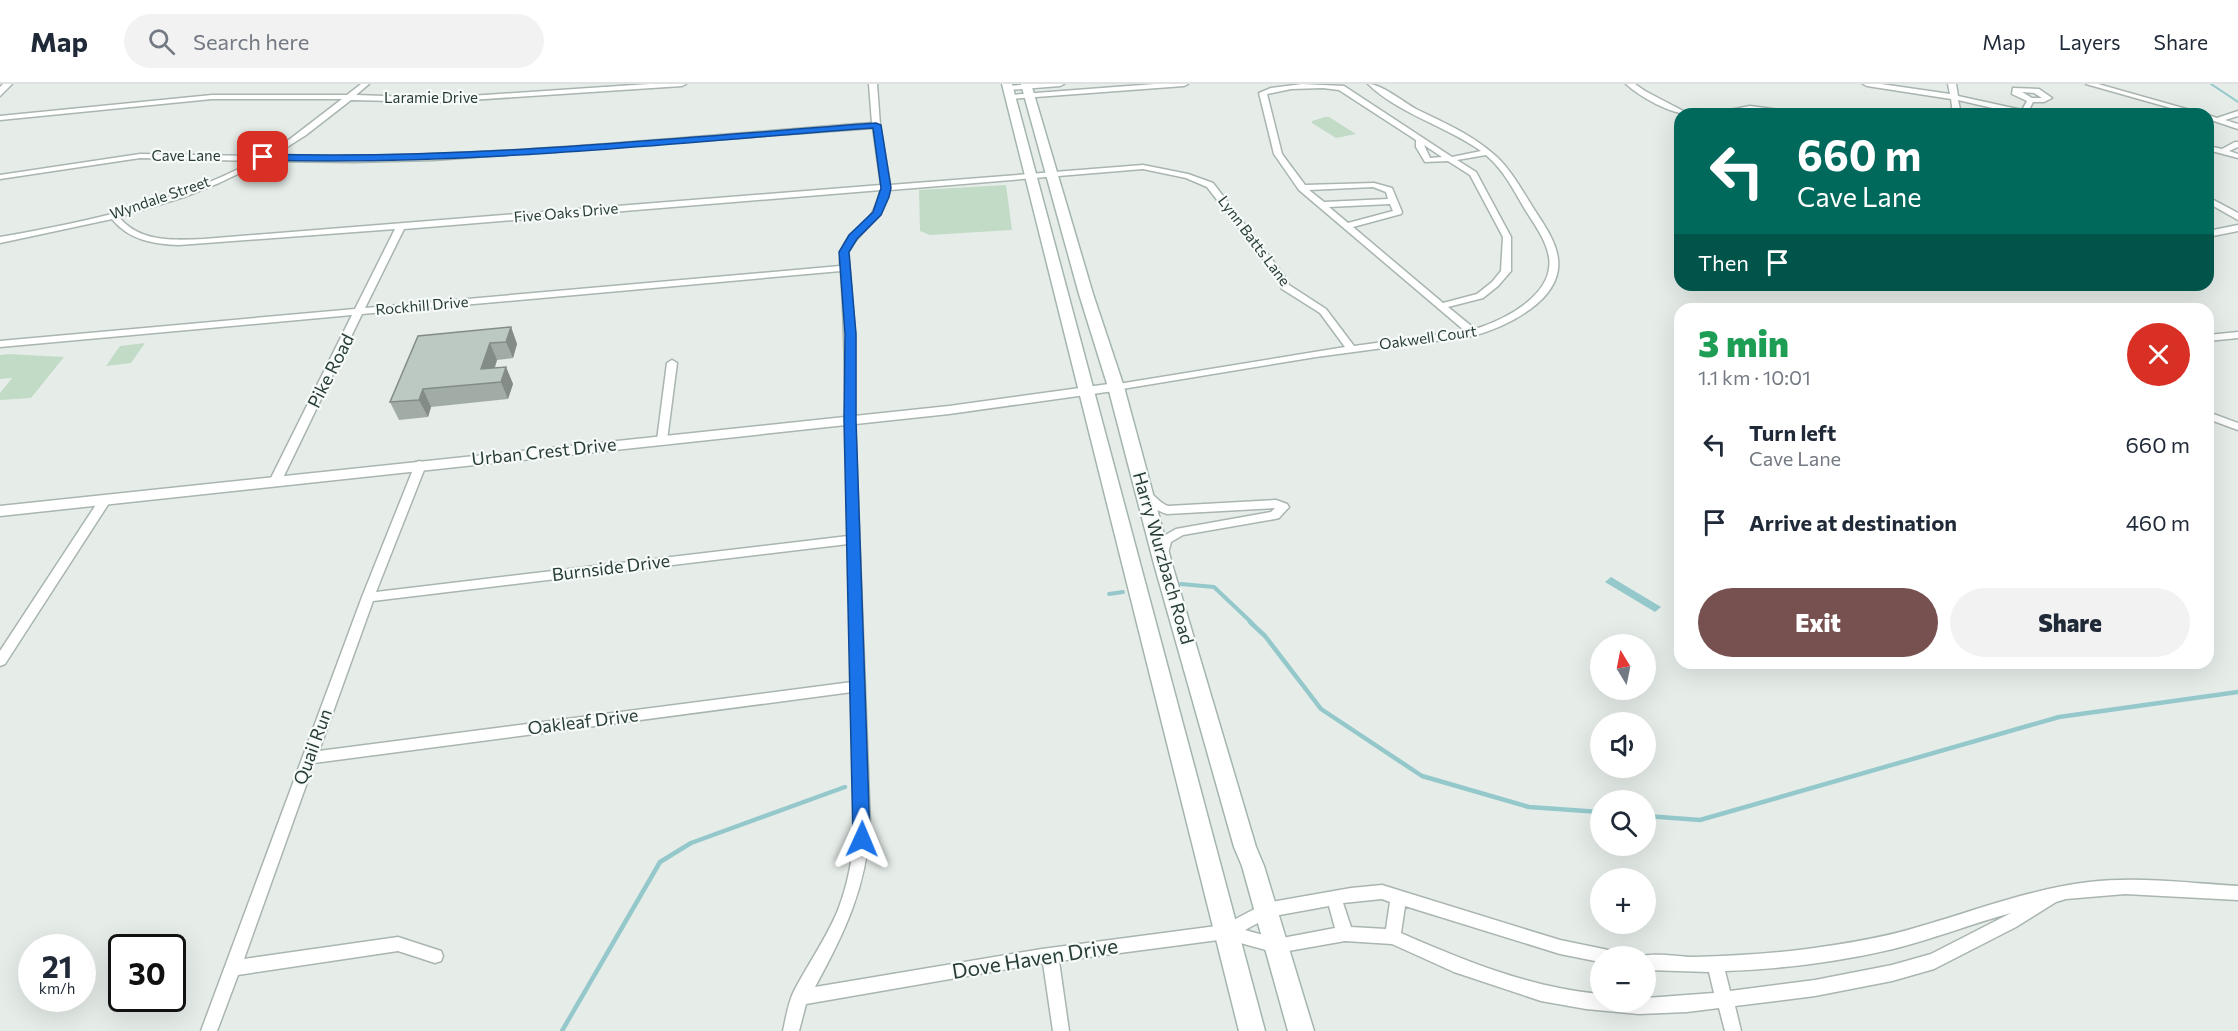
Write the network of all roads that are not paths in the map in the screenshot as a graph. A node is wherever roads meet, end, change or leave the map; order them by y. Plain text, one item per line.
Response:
1 (8, 84) edge
2 (365, 84) edge
3 (682, 84) edge
4 (873, 84) edge
5 (1060, 84) edge
6 (1184, 84) edge
7 (1372, 84) edge
8 (1630, 84) edge
9 (1867, 84) edge
10 (1952, 84) edge
11 (2090, 84) edge
12 (2133, 84) edge
13 (1884, 85) edge
14 (1008, 89) edge
15 (1028, 89) edge
16 (0, 93) edge
17 (2131, 94) junction
18 (350, 97) junction
19 (1954, 97) junction
20 (2031, 100) dead end
21 (1956, 108) edge
22 (2001, 108) edge
23 (2028, 108) edge
24 (2179, 108) edge
25 (1674, 109) edge
26 (2238, 113) edge
27 (0, 118) edge
28 (2214, 119) edge
29 (2218, 120) junction
30 (876, 125) junction
31 (2238, 127) edge
32 (1420, 140) junction
33 (2238, 144) edge
34 (2214, 149) edge
35 (1484, 150) junction
36 (2224, 151) junction
37 (2238, 156) edge
38 (263, 157) junction
39 (1448, 157) junction
40 (1053, 173) junction
41 (1029, 175) junction
42 (0, 177) edge
43 (886, 188) junction
44 (1302, 188) junction
45 (1394, 201) junction
46 (2214, 203) edge
47 (1321, 205) junction
48 (112, 215) junction
49 (2238, 217) edge
50 (401, 226) junction
51 (1347, 226) junction
52 (2238, 228) edge
53 (2214, 233) edge
54 (0, 240) edge
55 (844, 268) junction
56 (1442, 306) junction
57 (361, 311) junction
58 (1473, 333) junction
59 (2238, 335) edge
60 (2214, 337) edge
61 (0, 344) edge
62 (1351, 349) junction
63 (672, 363) dead end
64 (1116, 387) junction
65 (1087, 390) junction
66 (2214, 417) edge
67 (850, 420) junction
68 (2238, 427) edge
69 (662, 440) junction
70 (420, 465) junction
71 (275, 482) junction
72 (1144, 491) junction
73 (105, 500) junction
74 (1221, 507) junction
75 (0, 511) edge
76 (1226, 523) junction
77 (854, 539) junction
78 (1161, 557) junction
79 (368, 597) junction
80 (0, 661) edge
81 (858, 686) junction
82 (309, 758) junction
83 (2238, 893) edge
84 (2053, 895) junction
85 (1399, 896) junction
86 (1334, 898) junction
87 (1266, 910) junction
88 (1226, 932) junction
89 (1345, 934) junction
90 (1393, 937) junction
91 (1277, 946) junction
92 (1590, 953) edge
93 (435, 956) dead end
94 (1050, 956) junction
95 (1656, 962) edge
96 (1715, 964) junction
97 (232, 968) junction
98 (800, 997) junction
99 (1724, 999) junction
100 (209, 1031) edge
101 (791, 1031) edge
102 (1061, 1031) edge
103 (1252, 1031) edge
104 (1301, 1031) edge
105 (1732, 1031) edge

1 - 16 street
2 - 18 street, Wyndale Street
3 - 18 street, Laramie Drive
4 - 30 street
5 - 15 street
6 - 15 street
7 - 35 street, Oakwell Court
8 - 25 street
9 - 13 street
10 - 19 street
11 - 17 street
12 - 17 street
13 - 19 street
14 - 15 street
14 - 41 main road, Harry Wurzbach Road
15 - 40 main road, Harry Wurzbach Road
17 - 24 street
18 - 27 street, Laramie Drive
18 - 38 street, Wyndale Street
19 - 21 street
19 - 22 street
20 - 23 street
26 - 29 street
28 - 29 street
29 - 31 street
30 - 38 street, Cave Lane
30 - 43 street
32 - 39 street
32 - 39 street
32 - 44 street
33 - 36 street
34 - 36 street
35 - 39 street
35 - 58 street, Oakwell Court
36 - 37 street
38 - 42 street, Cave Lane
38 - 48 street, Wyndale Street
39 - 56 street
40 - 41 street, Lynn Batts Lane
40 - 62 street, Lynn Batts Lane
40 - 64 main road, Harry Wurzbach Road
41 - 43 street, Five Oaks Drive
41 - 65 main road, Harry Wurzbach Road
43 - 50 street, Five Oaks Drive
43 - 55 street
44 - 45 street
44 - 47 street
45 - 47 street
45 - 51 street
46 - 49 street
47 - 51 street
48 - 50 street, Five Oaks Drive
48 - 54 street, Wyndale Street
50 - 57 street, Pike Road
51 - 56 street
52 - 53 street
55 - 57 street, Rockhill Drive
55 - 67 street
56 - 58 street
57 - 61 street, Rockhill Drive
57 - 71 street, Pike Road
58 - 62 street, Oakwell Court
59 - 60 street
62 - 64 street, Oakwell Court
63 - 69 street
64 - 65 street, Urban Crest Drive
64 - 72 main road, Harry Wurzbach Road
65 - 67 street, Urban Crest Drive
65 - 88 main road, Harry Wurzbach Road
66 - 68 street
67 - 69 street, Urban Crest Drive
67 - 77 street
69 - 70 street, Urban Crest Drive
70 - 71 street, Urban Crest Drive
70 - 79 street, Quail Run
71 - 73 street, Urban Crest Drive
72 - 74 street
72 - 78 main road, Harry Wurzbach Road
73 - 75 street, Urban Crest Drive
73 - 80 street
74 - 76 street
74 - 76 street
76 - 78 street
77 - 79 street, Burnside Drive
77 - 81 street
78 - 87 main road, Harry Wurzbach Road
79 - 82 street, Quail Run
81 - 82 street, Oakleaf Drive
81 - 98 street
82 - 97 street, Quail Run
83 - 84 street
84 - 96 street
84 - 99 street
85 - 86 street, Dove Haven Drive
85 - 90 street
85 - 92 street, Dove Haven Drive
86 - 87 street, Dove Haven Drive
86 - 89 street
87 - 88 street, Dove Haven Drive
87 - 91 main road, Harry Wurzbach Road
88 - 91 street
88 - 94 street, Dove Haven Drive
88 - 103 main road, Harry Wurzbach Road
89 - 90 street
89 - 91 street
90 - 99 street
91 - 104 main road, Harry Wurzbach Road
93 - 97 street
94 - 98 street, Dove Haven Drive
94 - 102 street
95 - 96 street
96 - 99 street
97 - 100 street, Quail Run
98 - 101 street
99 - 105 street

